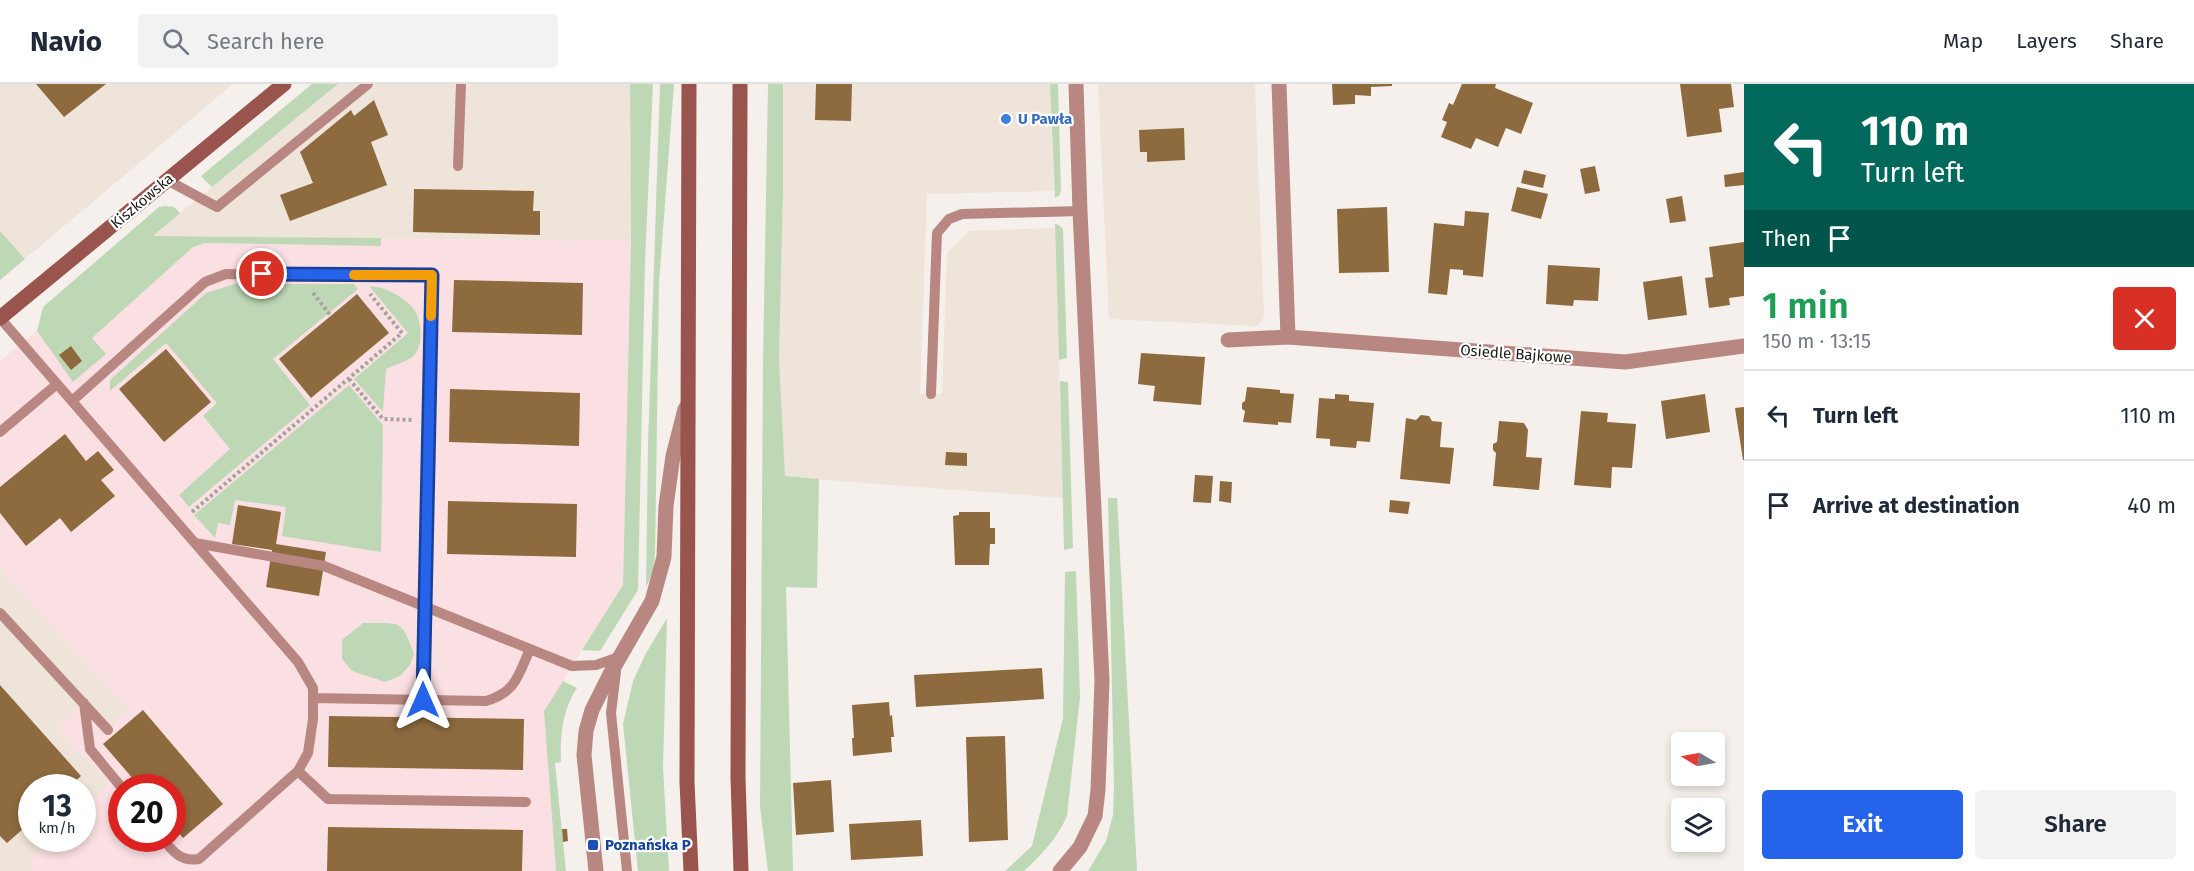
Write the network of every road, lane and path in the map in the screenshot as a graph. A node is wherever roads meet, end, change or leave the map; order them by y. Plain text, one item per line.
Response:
1 (284, 84) edge
2 (368, 84) edge
3 (461, 84) edge
4 (689, 84) edge
5 (740, 84) edge
6 (1076, 84) edge
7 (1280, 84) edge
8 (458, 166) dead end
9 (167, 180) junction
10 (1080, 211) junction
11 (355, 275) junction
12 (0, 318) edge
13 (1288, 337) junction
14 (1228, 340) dead end
15 (1744, 346) edge
16 (349, 378) junction
17 (57, 384) junction
18 (931, 394) dead end
19 (688, 397) junction
20 (72, 401) junction
21 (429, 421) junction
22 (0, 432) edge
23 (178, 524) junction
24 (195, 543) junction
25 (424, 606) junction
26 (0, 613) edge
27 (530, 649) junction
28 (619, 657) junction
29 (313, 698) junction
30 (423, 700) junction
31 (84, 702) junction
32 (108, 730) dead end
33 (298, 771) junction
34 (111, 774) edge
35 (526, 802) dead end
36 (173, 852) edge
37 (596, 871) edge
38 (627, 871) edge
39 (691, 871) edge
40 (741, 871) edge
41 (1060, 871) edge

1 - 9 main road, Kiszkowska
2 - 9 lane
3 - 8 lane
4 - 19 main road
5 - 40 main road
6 - 10 street
7 - 13 street
9 - 12 main road, Kiszkowska
10 - 18 lane
10 - 41 street
11 - 16 path
11 - 20 lane
11 - 21 lane
12 - 17 lane
13 - 14 street, Osiedle Bajkowe
13 - 15 street, Osiedle Bajkowe
16 - 21 path
16 - 23 path
17 - 20 lane
17 - 22 lane
19 - 28 street
19 - 39 main road
20 - 23 lane
21 - 25 lane
23 - 24 lane
24 - 25 lane
24 - 29 lane
25 - 27 lane
25 - 30 lane
26 - 31 lane
27 - 28 lane
27 - 30 lane
28 - 37 street
28 - 38 lane
29 - 30 lane
29 - 33 lane
31 - 32 lane
31 - 34 lane
33 - 35 lane
33 - 36 lane

